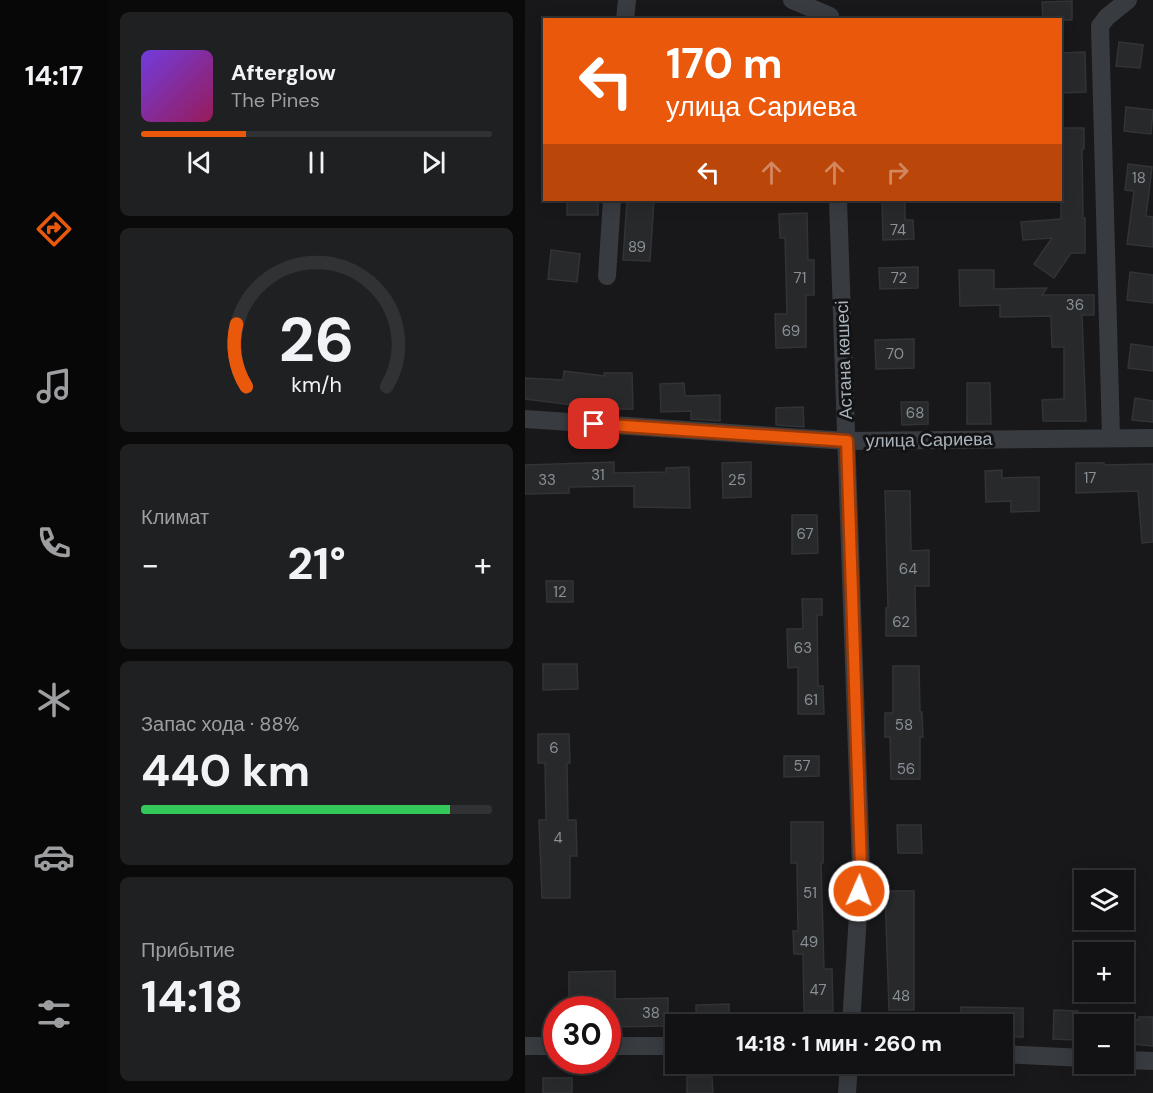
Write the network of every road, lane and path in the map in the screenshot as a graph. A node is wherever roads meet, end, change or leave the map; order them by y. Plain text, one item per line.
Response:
1 (627, 0) edge
2 (792, 0) edge
3 (1128, 0) edge
4 (831, 12) edge
5 (625, 18) edge
6 (612, 201) edge
7 (838, 201) edge
8 (607, 276) dead end
9 (525, 419) edge
10 (1111, 437) junction
11 (1153, 438) edge
12 (847, 441) junction
13 (852, 1014) edge
14 (525, 1046) edge
15 (543, 1046) edge
16 (621, 1046) edge
17 (665, 1046) edge
18 (1013, 1055) edge
19 (1074, 1057) edge
20 (1134, 1060) edge
21 (1153, 1061) edge
22 (848, 1074) edge
23 (847, 1093) edge

1 - 5 street
2 - 4 street
3 - 10 street
6 - 8 street
7 - 12 street, Астана көшесі
9 - 12 street, улица Сариева
10 - 11 street, улица Сариева
10 - 12 street, улица Сариева
12 - 13 street, Астана көшесі
14 - 15 street
16 - 17 street
18 - 19 street
20 - 21 street
22 - 23 street

